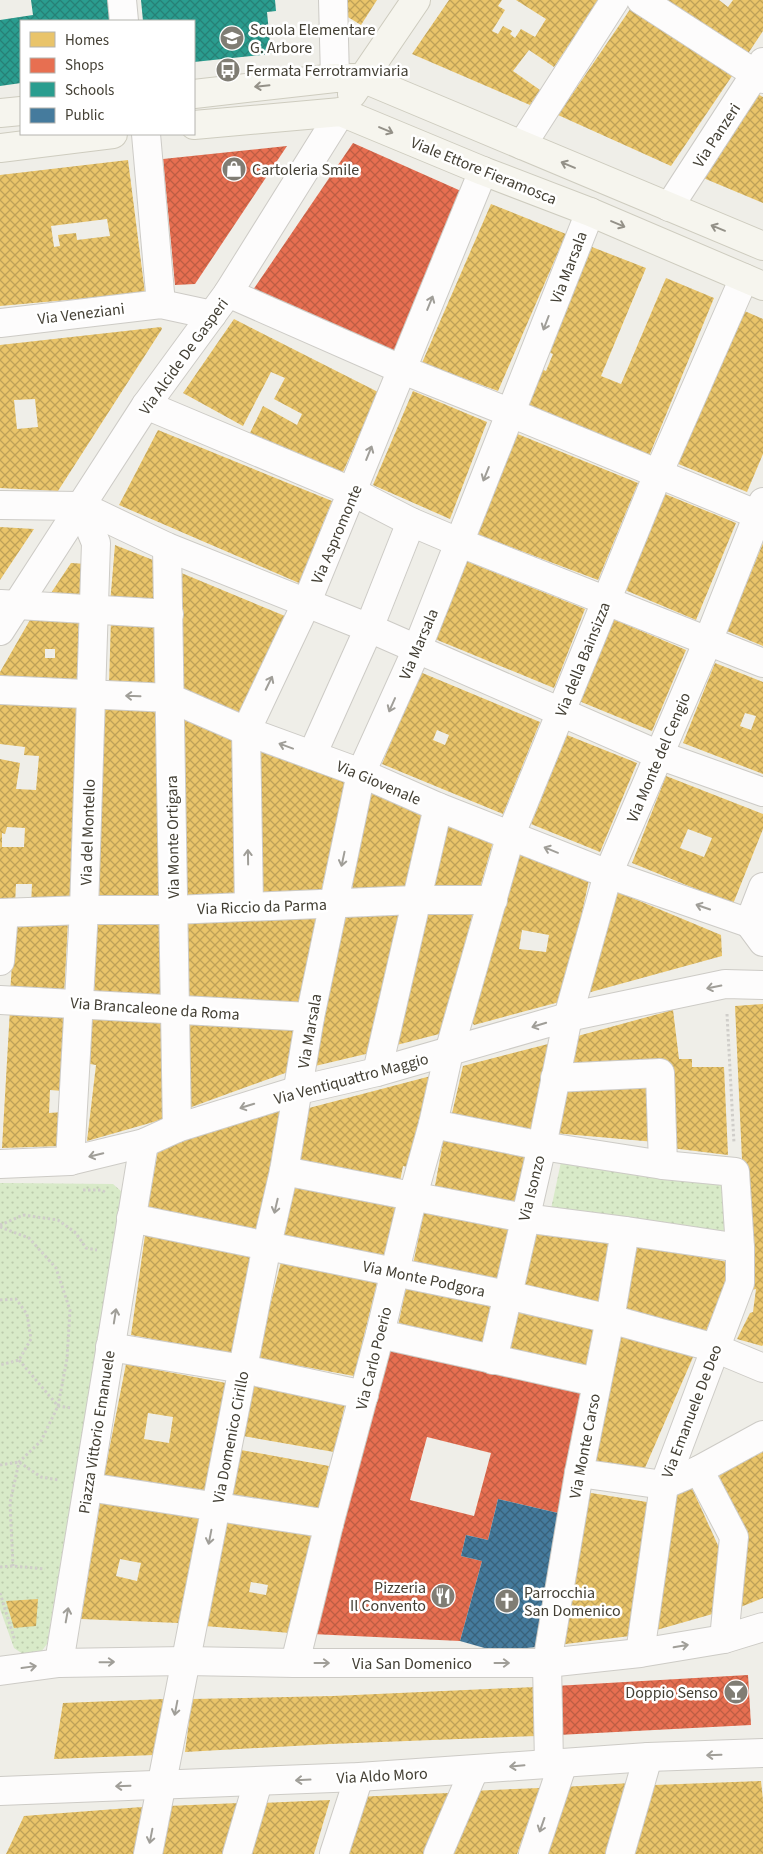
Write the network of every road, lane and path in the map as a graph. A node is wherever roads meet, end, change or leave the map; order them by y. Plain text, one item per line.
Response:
1 (122, 0) edge
2 (333, 0) edge
3 (416, 0) edge
4 (615, 0) edge
5 (641, 0) edge
6 (124, 20) edge
7 (760, 72) edge
8 (335, 78) junction
9 (362, 78) junction
10 (195, 94) edge
11 (20, 111) edge
12 (341, 112) junction
13 (0, 113) edge
14 (195, 125) edge
15 (105, 135) edge
16 (146, 135) edge
17 (522, 145) junction
18 (0, 148) edge
19 (483, 171) junction
20 (669, 207) junction
21 (590, 212) junction
22 (763, 246) edge
23 (753, 282) edge
24 (228, 293) junction
25 (161, 304) junction
26 (212, 315) junction
27 (0, 323) edge
28 (403, 370) junction
29 (146, 406) junction
30 (511, 413) junction
31 (658, 474) junction
32 (353, 492) junction
33 (0, 505) edge
34 (81, 506) junction
35 (761, 511) edge
36 (411, 522) junction
37 (458, 542) junction
38 (167, 547) junction
39 (606, 600) junction
40 (306, 604) junction
41 (8, 605) edge
42 (94, 610) junction
43 (169, 614) junction
44 (369, 628) junction
45 (0, 631) edge
46 (708, 641) junction
47 (417, 649) junction
48 (763, 663) edge
49 (0, 690) edge
50 (92, 694) junction
51 (170, 698) junction
52 (560, 712) junction
53 (246, 731) junction
54 (659, 754) junction
55 (312, 755) junction
56 (361, 773) junction
57 (763, 792) edge
58 (438, 807) junction
59 (511, 834) junction
60 (608, 874) junction
61 (763, 887) edge
62 (416, 900) junction
63 (493, 900) junction
64 (334, 903) junction
65 (249, 906) junction
66 (84, 910) junction
67 (173, 910) junction
68 (2, 913) edge
69 (756, 933) edge
70 (0, 961) edge
71 (725, 984) junction
72 (763, 985) edge
73 (0, 1000) edge
74 (77, 1003) junction
75 (174, 1010) junction
76 (310, 1017) junction
77 (568, 1017) junction
78 (450, 1052) junction
79 (377, 1072) junction
80 (555, 1078) junction
81 (299, 1090) junction
82 (433, 1124) junction
83 (177, 1128) junction
84 (144, 1144) junction
85 (542, 1146) junction
86 (70, 1161) junction
87 (0, 1164) edge
88 (663, 1165) junction
89 (284, 1171) junction
90 (735, 1172) junction
91 (74, 1190) dead end
92 (413, 1196) junction
93 (112, 1197) dead end
94 (131, 1218) junction
95 (524, 1218) junction
96 (0, 1226) edge
97 (625, 1231) junction
98 (267, 1245) junction
99 (740, 1248) junction
100 (103, 1252) dead end
101 (394, 1272) junction
102 (507, 1295) junction
103 (0, 1300) edge
104 (610, 1319) junction
105 (380, 1334) junction
106 (110, 1347) junction
107 (715, 1348) junction
108 (18, 1360) junction
109 (493, 1360) junction
110 (0, 1365) edge
111 (763, 1368) edge
112 (243, 1369) junction
113 (596, 1382) junction
114 (364, 1395) junction
115 (58, 1406) junction
116 (76, 1409) dead end
117 (763, 1436) edge
118 (19, 1462) junction
119 (0, 1465) edge
120 (699, 1470) junction
121 (579, 1473) junction
122 (76, 1484) junction
123 (664, 1485) junction
124 (217, 1506) junction
125 (329, 1524) junction
126 (13, 1566) junction
127 (0, 1567) edge
128 (53, 1570) dead end
129 (0, 1594) edge
130 (763, 1628) edge
131 (724, 1639) junction
132 (22, 1643) dead end
133 (640, 1653) junction
134 (185, 1660) junction
135 (58, 1663) junction
136 (295, 1663) junction
137 (547, 1663) junction
138 (0, 1671) edge
139 (763, 1753) edge
140 (648, 1757) junction
141 (556, 1764) junction
142 (474, 1770) junction
143 (359, 1777) junction
144 (258, 1782) junction
145 (161, 1784) junction
146 (0, 1790) edge
147 (148, 1854) edge
148 (237, 1854) edge
149 (334, 1854) edge
150 (438, 1854) edge
151 (532, 1854) edge
152 (620, 1854) edge

1 - 6 street
2 - 8 street
3 - 9 main road, Via Alcide De Gasperi
4 - 17 street
5 - 7 street
7 - 20 street, Via Panzeri
8 - 9 main road
8 -> 10 main road
9 - 12 main road, Via Alcide De Gasperi
9 - 17 main road
11 - 13 main road
12 - 14 main road, Viale Ettore Fieramosca
12 -> 19 main road, Viale Ettore Fieramosca
12 - 24 street, Via Alcide De Gasperi
15 - 18 main road
16 - 25 street
20 -> 17 main road
19 - 21 main road, Viale Ettore Fieramosca
28 -> 19 street, Via Aspromonte
22 -> 20 main road
21 -> 23 main road, Viale Ettore Fieramosca
21 -> 30 street, Via Marsala
23 - 31 street, Via della Bainsizza
24 - 26 street, Via Alcide De Gasperi
24 - 28 street
25 - 26 street, Via Veneziani
25 - 27 street, Via Veneziani
26 - 29 street, Via Alcide De Gasperi
28 - 30 street
32 -> 28 street, Via Aspromonte
29 - 32 street
29 - 34 street, Via Alcide De Gasperi
30 - 31 street
30 -> 37 street, Via Marsala
31 - 35 street
31 - 39 street, Via della Bainsizza
32 - 36 street
32 - 40 street, Via Aspromonte
33 - 34 street
34 - 38 street
34 - 41 street, Via Alcide De Gasperi
34 - 42 street, Via del Montello
35 - 46 street, Via Monte del Cengio
36 - 37 street
36 - 44 street
37 - 39 street
37 - 47 street, Via Marsala
38 - 40 street
38 - 43 street, Via Monte Ortigara
39 - 46 street
39 - 52 street, Via della Bainsizza
40 - 44 street
53 -> 40 street, Via Aspromonte
41 - 42 street
41 - 45 street, Via Alcide De Gasperi
42 - 43 street
42 - 50 street, Via del Montello
43 - 51 street, Via Monte Ortigara
44 - 47 street
44 - 55 street
46 - 48 street
46 - 54 street, Via Monte del Cengio
47 - 52 street
47 -> 56 street, Via Marsala
49 - 50 street, Via Giovenale
51 -> 50 street, Via Giovenale
50 - 66 street, Via del Montello
51 - 53 street, Via Giovenale
51 - 67 street, Via Monte Ortigara
52 - 54 street
52 - 59 street, Via della Bainsizza
55 -> 53 street, Via Giovenale
65 -> 53 street, Via Aspromonte
54 - 57 street
54 - 60 street, Via Monte del Cengio
55 - 56 street, Via Giovenale
56 - 58 street, Via Giovenale
56 -> 64 street, Via Marsala
58 - 59 street, Via Giovenale
58 - 62 street
60 -> 59 street, Via Giovenale
59 - 63 street, Via della Bainsizza
69 -> 60 street, Via Giovenale
60 - 77 street, Via Monte del Cengio
61 - 69 street
62 - 63 street, Via Riccio da Parma
62 - 64 street, Via Riccio da Parma
62 - 79 street
63 - 78 street, Via della Bainsizza
64 - 65 street, Via Riccio da Parma
64 - 76 street, Via Marsala
65 - 67 street, Via Riccio da Parma
66 - 67 street, Via Riccio da Parma
66 - 68 street, Via Riccio da Parma
66 - 74 street, Via del Montello
67 - 75 street, Via Monte Ortigara
68 - 70 street
71 - 72 street, Via Ventiquattro Maggio
71 -> 77 street, Via Ventiquattro Maggio
71 - 90 path
73 - 74 street, Via Brancaleone da Roma
74 - 75 street, Via Brancaleone da Roma
74 - 86 street, Via del Montello
75 - 76 street, Via Brancaleone da Roma
75 - 83 street, Via Monte Ortigara
76 - 81 street, Via Marsala
77 -> 78 street, Via Ventiquattro Maggio
77 - 80 street, Via Isonzo
78 - 79 street, Via Ventiquattro Maggio
78 - 82 street, Via Carlo Poerio
79 - 81 street, Via Ventiquattro Maggio
80 - 85 street, Via Isonzo
80 - 88 street
81 -> 83 street, Via Ventiquattro Maggio
81 - 89 street, Via Domenico Cirillo
82 - 85 street
82 - 92 street, Via Carlo Poerio
83 - 84 street, Via Ventiquattro Maggio
84 -> 86 street, Via Ventiquattro Maggio
84 - 94 street, Piazza Vittorio Emanuele
85 - 88 street
85 - 95 street, Via Isonzo
86 - 87 street, Via Ventiquattro Maggio
88 - 90 street
89 - 92 street
89 -> 98 street, Via Domenico Cirillo
90 - 99 street, Via Emanuele De Deo
91 - 93 path
92 - 95 street
92 - 101 street, Via Carlo Poerio
94 - 98 street, Via Monte Podgora
106 -> 94 street, Piazza Vittorio Emanuele
95 - 97 street
95 - 102 street, Via Isonzo
96 - 100 path
96 - 115 path
97 - 99 street
97 - 104 street, Via Monte Carso
98 - 101 street, Via Monte Podgora
98 - 112 street, Via Domenico Cirillo
99 - 107 street, Via Emanuele De Deo
101 - 102 street, Via Monte Podgora
101 - 105 street, Via Carlo Poerio
102 - 104 street, Via Monte Podgora
102 - 109 street, Via Isonzo
103 - 108 path
104 - 107 street, Via Monte Podgora
104 - 113 street, Via Monte Carso
105 - 109 street
105 - 114 street, Via Carlo Poerio
106 - 112 street
106 - 122 street, Piazza Vittorio Emanuele
107 - 111 street, Via Monte Podgora
107 - 123 street, Via Emanuele De Deo
108 - 110 path
108 - 115 path
109 - 113 street
112 - 114 street
112 - 124 street, Via Domenico Cirillo
113 - 121 street, Via Monte Carso
114 - 125 street, Via Carlo Poerio
115 - 116 path
115 - 118 path
117 - 120 street
118 - 119 path
118 - 122 path
118 - 126 path
120 - 123 street
120 - 131 street
121 - 123 street
121 - 137 street, Via Monte Carso
122 - 124 street
135 -> 122 street, Piazza Vittorio Emanuele
123 - 133 street, Via Emanuele De Deo
124 - 125 street
124 -> 134 street, Via Domenico Cirillo
125 - 136 street, Via Carlo Poerio
126 - 127 path
126 - 128 path
129 - 132 path
130 - 131 street, Via San Domenico
133 -> 131 street, Via San Domenico
133 - 137 street, Via San Domenico
135 -> 134 street, Via San Domenico
134 - 136 street, Via San Domenico
134 -> 145 street, Via Domenico Cirillo
138 -> 135 street
136 -> 137 street, Via San Domenico
137 - 141 street, Via Monte Carso
139 -> 140 street, Via Aldo Moro
140 - 141 street, Via Aldo Moro
140 - 152 street
141 -> 142 street, Via Aldo Moro
141 -> 151 street, Via Monte Carso
142 - 143 street, Via Aldo Moro
142 - 150 street
143 -> 144 street, Via Aldo Moro
143 - 149 street
144 - 145 street, Via Aldo Moro
144 - 148 street
145 -> 146 street, Via Aldo Moro
145 -> 147 street, Via Domenico Cirillo

